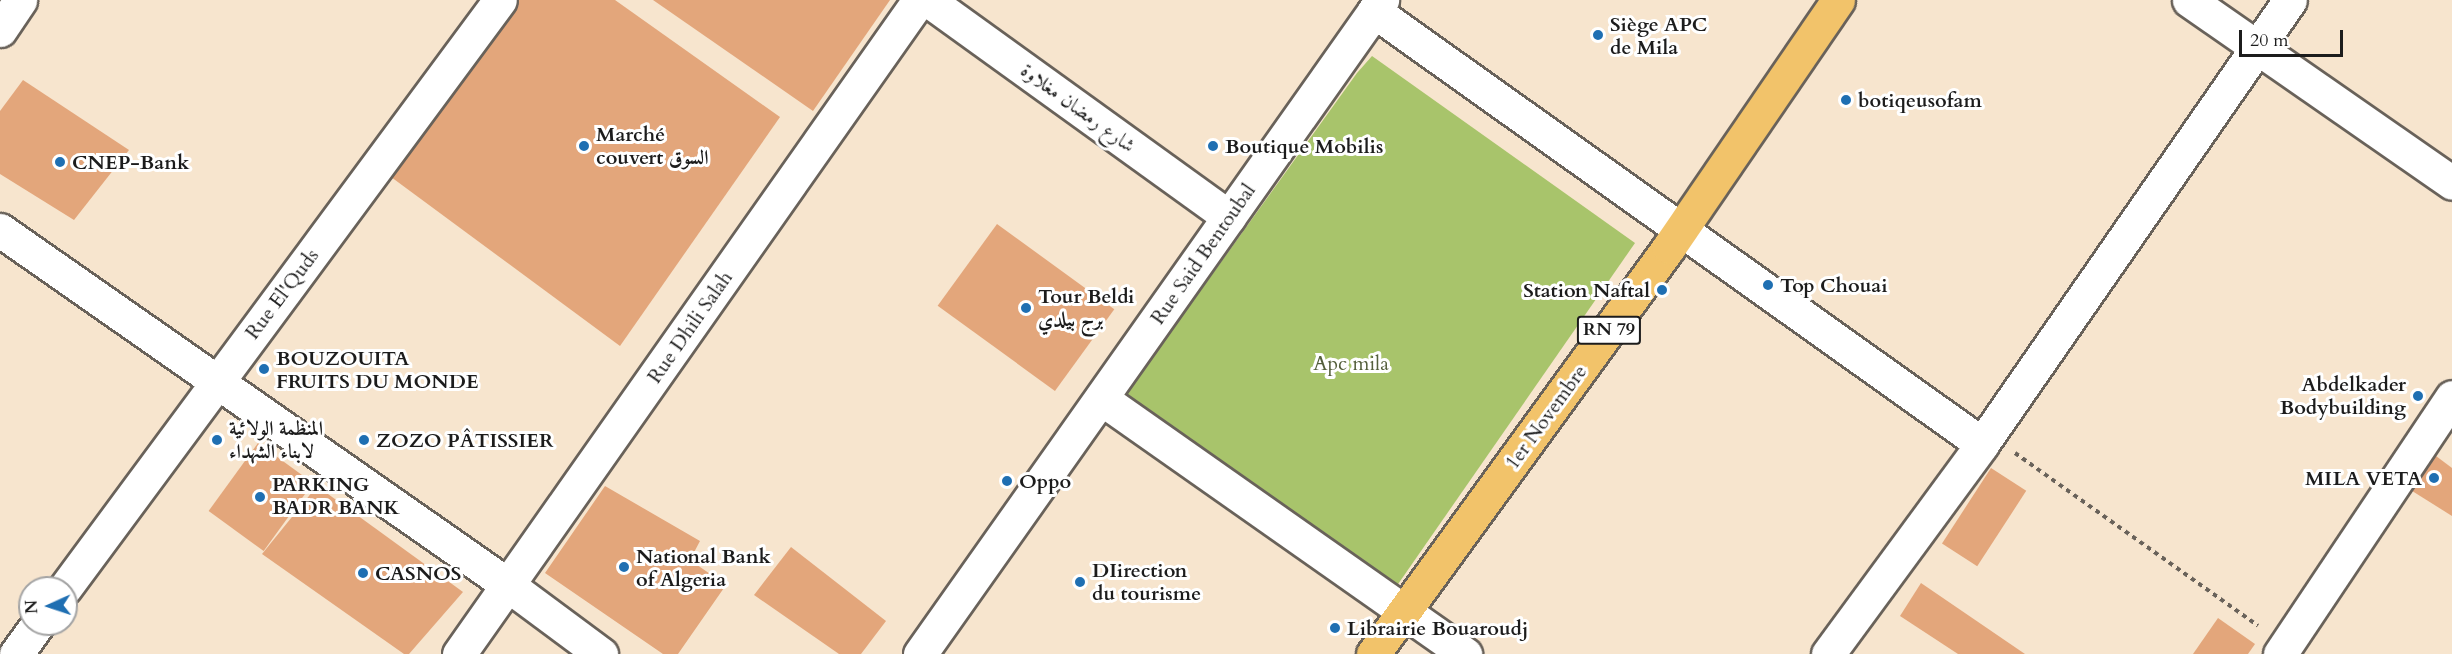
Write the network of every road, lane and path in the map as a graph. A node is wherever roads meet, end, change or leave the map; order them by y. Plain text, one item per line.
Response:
1 (20, 0) edge
2 (500, 0) edge
3 (919, 0) edge
4 (928, 0) edge
5 (1838, 0) edge
6 (2189, 0) edge
7 (2290, 0) edge
8 (1378, 5) edge
9 (0, 30) edge
10 (2256, 48) junction
11 (2452, 183) edge
12 (1229, 217) junction
13 (1681, 229) junction
14 (0, 230) edge
15 (216, 383) junction
16 (2452, 397) edge
17 (1102, 399) junction
18 (1986, 439) junction
19 (74, 576) edge
20 (508, 585) junction
21 (1405, 611) junction
22 (30, 636) edge
23 (2282, 650) edge
24 (1834, 652) edge
25 (16, 654) edge
26 (459, 654) edge
27 (601, 654) edge
28 (920, 654) edge
29 (1373, 654) edge
30 (1465, 654) edge

1 - 9 street
2 - 15 street, Rue El'Quds
3 - 20 street, Rue Dhili Salah
4 - 12 street, شارع رمضان مغلاوة
5 - 13 main road, 1er Novembre / RN 79
6 - 10 street
7 - 10 street
8 - 12 street, Rue Said Bentoubal
8 - 13 street
10 - 11 street
10 - 18 street
12 - 17 street, Rue Said Bentoubal
13 - 18 street
13 - 21 main road, 1er Novembre / RN 79
14 - 15 street
15 - 19 street, Rue El'Quds
15 - 20 street
16 - 23 street
17 - 21 street
17 - 28 street, Rue Said Bentoubal
18 - 23 path
18 - 24 street
20 - 26 street, Rue Dhili Salah
20 - 27 street
21 - 29 main road, 1er Novembre / RN 79
21 - 30 street
22 - 25 street

